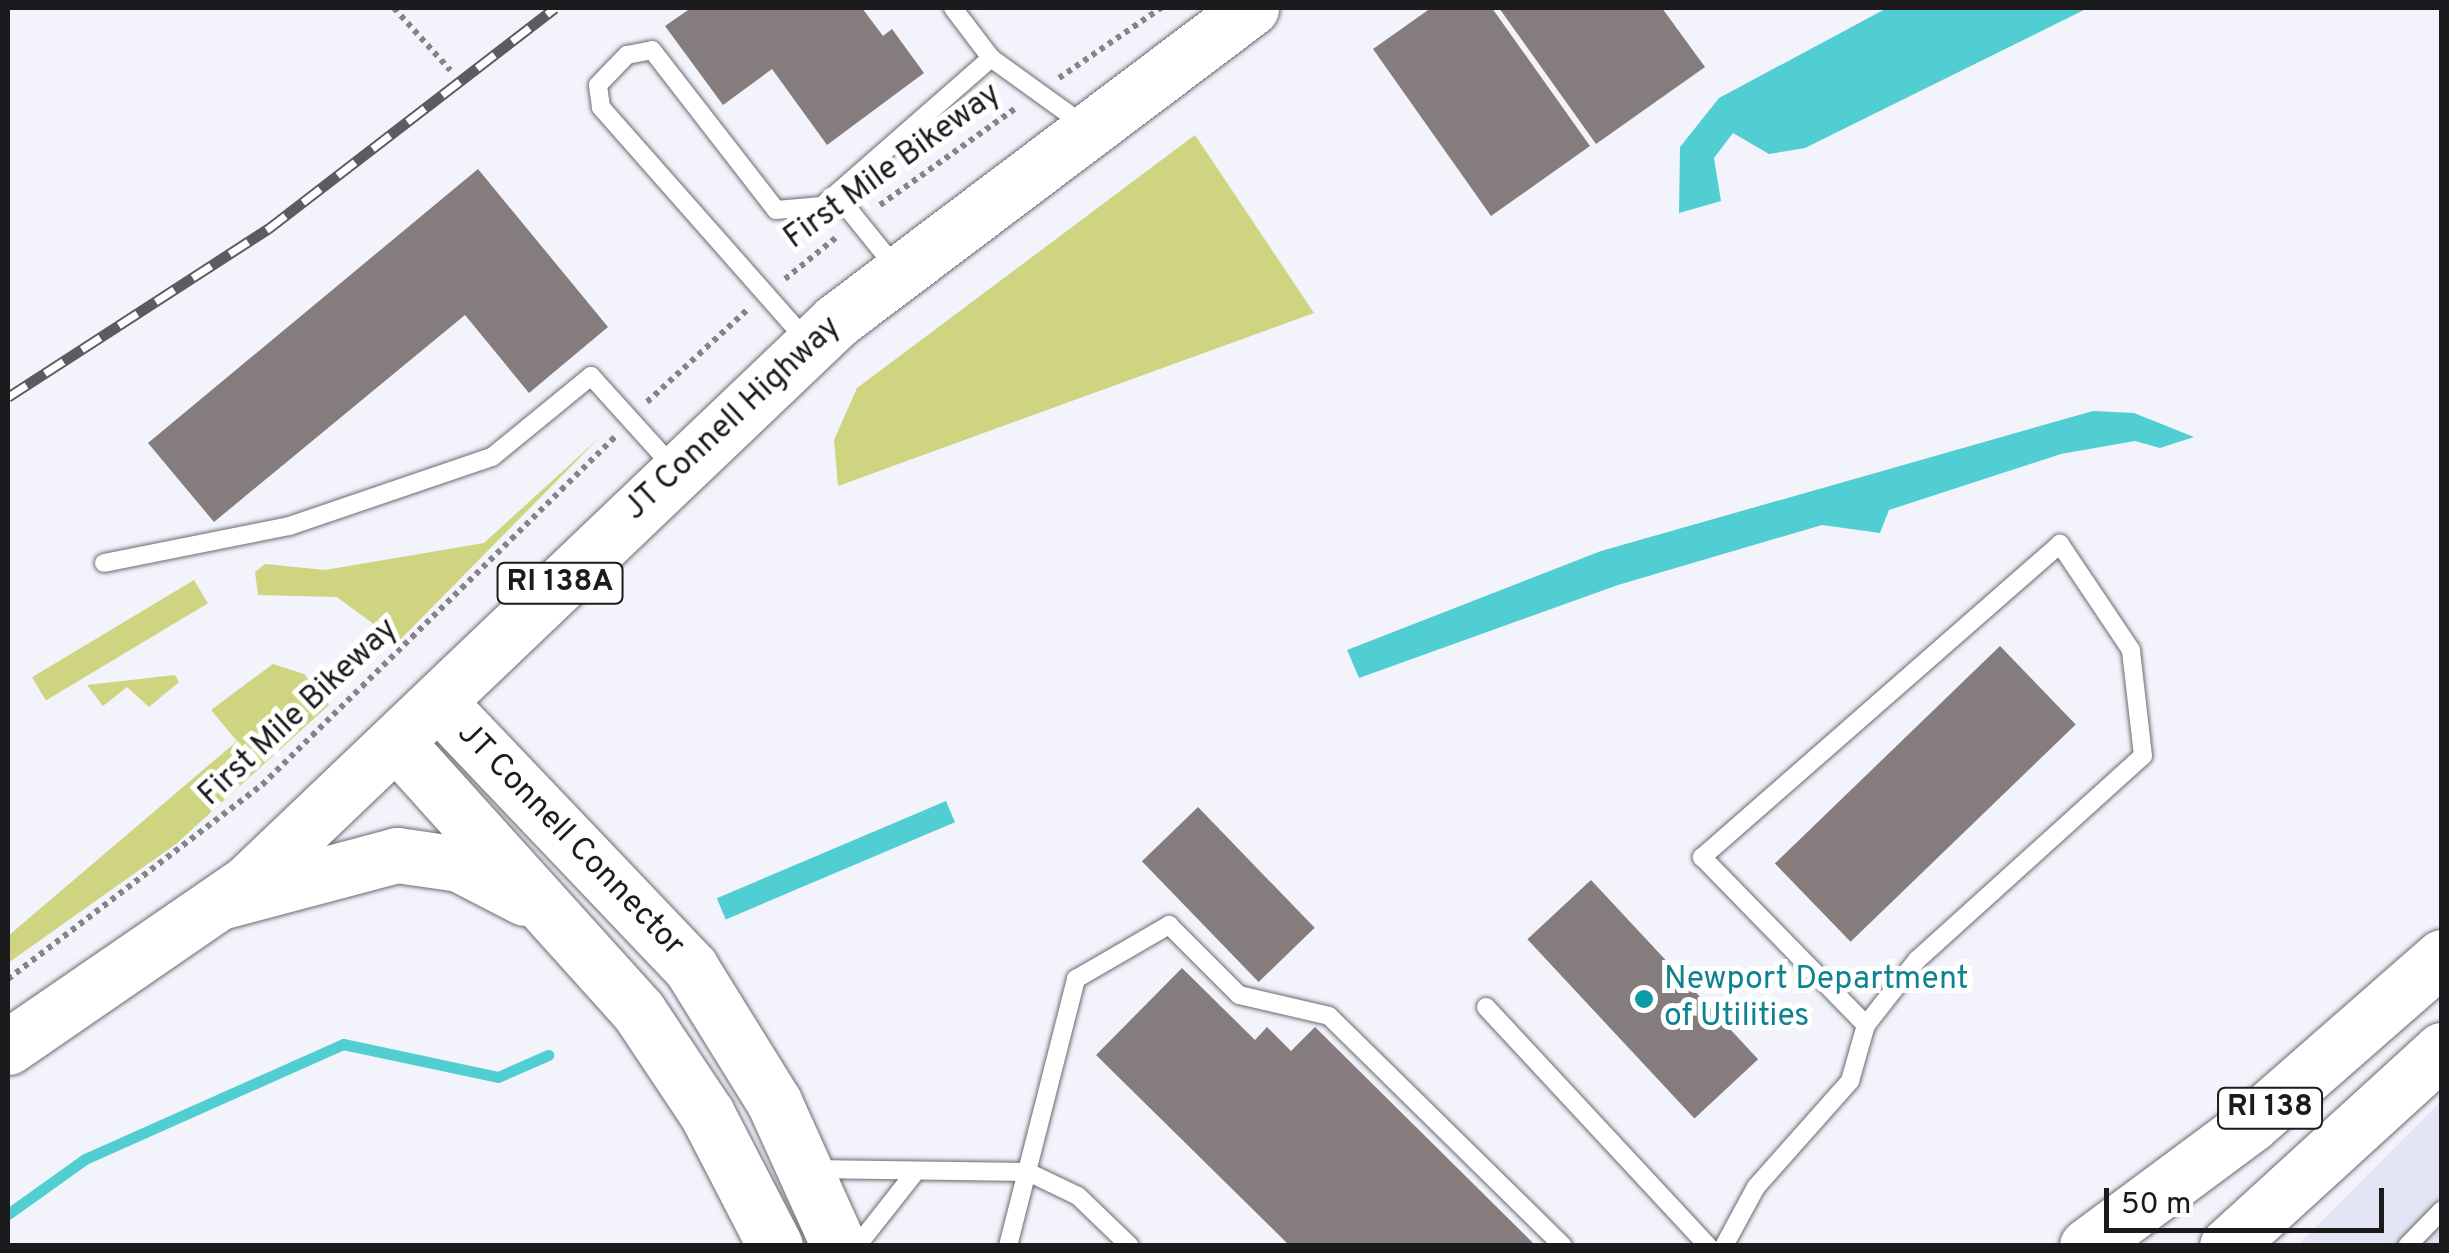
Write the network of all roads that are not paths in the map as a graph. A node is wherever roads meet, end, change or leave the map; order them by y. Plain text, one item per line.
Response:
1 (953, 8) edge
2 (1251, 8) edge
3 (991, 58) junction
4 (1084, 126) junction
5 (838, 194) junction
6 (898, 270) junction
7 (810, 344) junction
8 (676, 470) junction
9 (104, 563) dead end
10 (438, 702) junction
11 (397, 743) junction
12 (224, 901) junction
13 (554, 916) junction
14 (2442, 957) edge
15 (1486, 1007) dead end
16 (1866, 1025) junction
17 (8, 1047) edge
18 (2442, 1050) edge
19 (806, 1169) junction
20 (916, 1170) junction
21 (1028, 1172) junction
22 (2442, 1210) edge
23 (775, 1246) edge
24 (839, 1246) edge
25 (857, 1246) edge
26 (1008, 1246) edge
27 (1130, 1246) edge
28 (1563, 1246) edge
29 (1708, 1246) edge
30 (1724, 1246) edge
31 (2087, 1246) edge
32 (2227, 1246) edge
33 (2407, 1246) edge

1 - 3 lane
2 - 4 main road, JT Connell Highway / RI 138A
3 - 4 lane
3 - 5 lane
4 - 6 main road, JT Connell Highway / RI 138A
5 - 6 lane
5 - 7 lane
6 - 7 main road, JT Connell Highway / RI 138A
7 - 8 main road, JT Connell Highway / RI 138A
8 - 9 lane
8 - 10 main road, JT Connell Highway / RI 138A
10 - 11 main road, JT Connell Highway / RI 138A
10 - 19 main road, JT Connell Connector
11 - 12 main road, JT Connell Highway / RI 138A
11 - 13 main road
12 - 13 main road
12 - 17 main road, JT Connell Highway / RI 138A
13 - 23 main road
14 - 31 main road, RI 138
15 - 29 lane
16 - 16 lane
16 - 30 lane
18 - 32 main road, RI 138
19 - 20 lane
19 - 24 main road, JT Connell Connector
20 - 21 lane
20 - 25 lane
21 - 26 lane
21 - 27 lane
21 - 28 lane
22 - 33 lane

